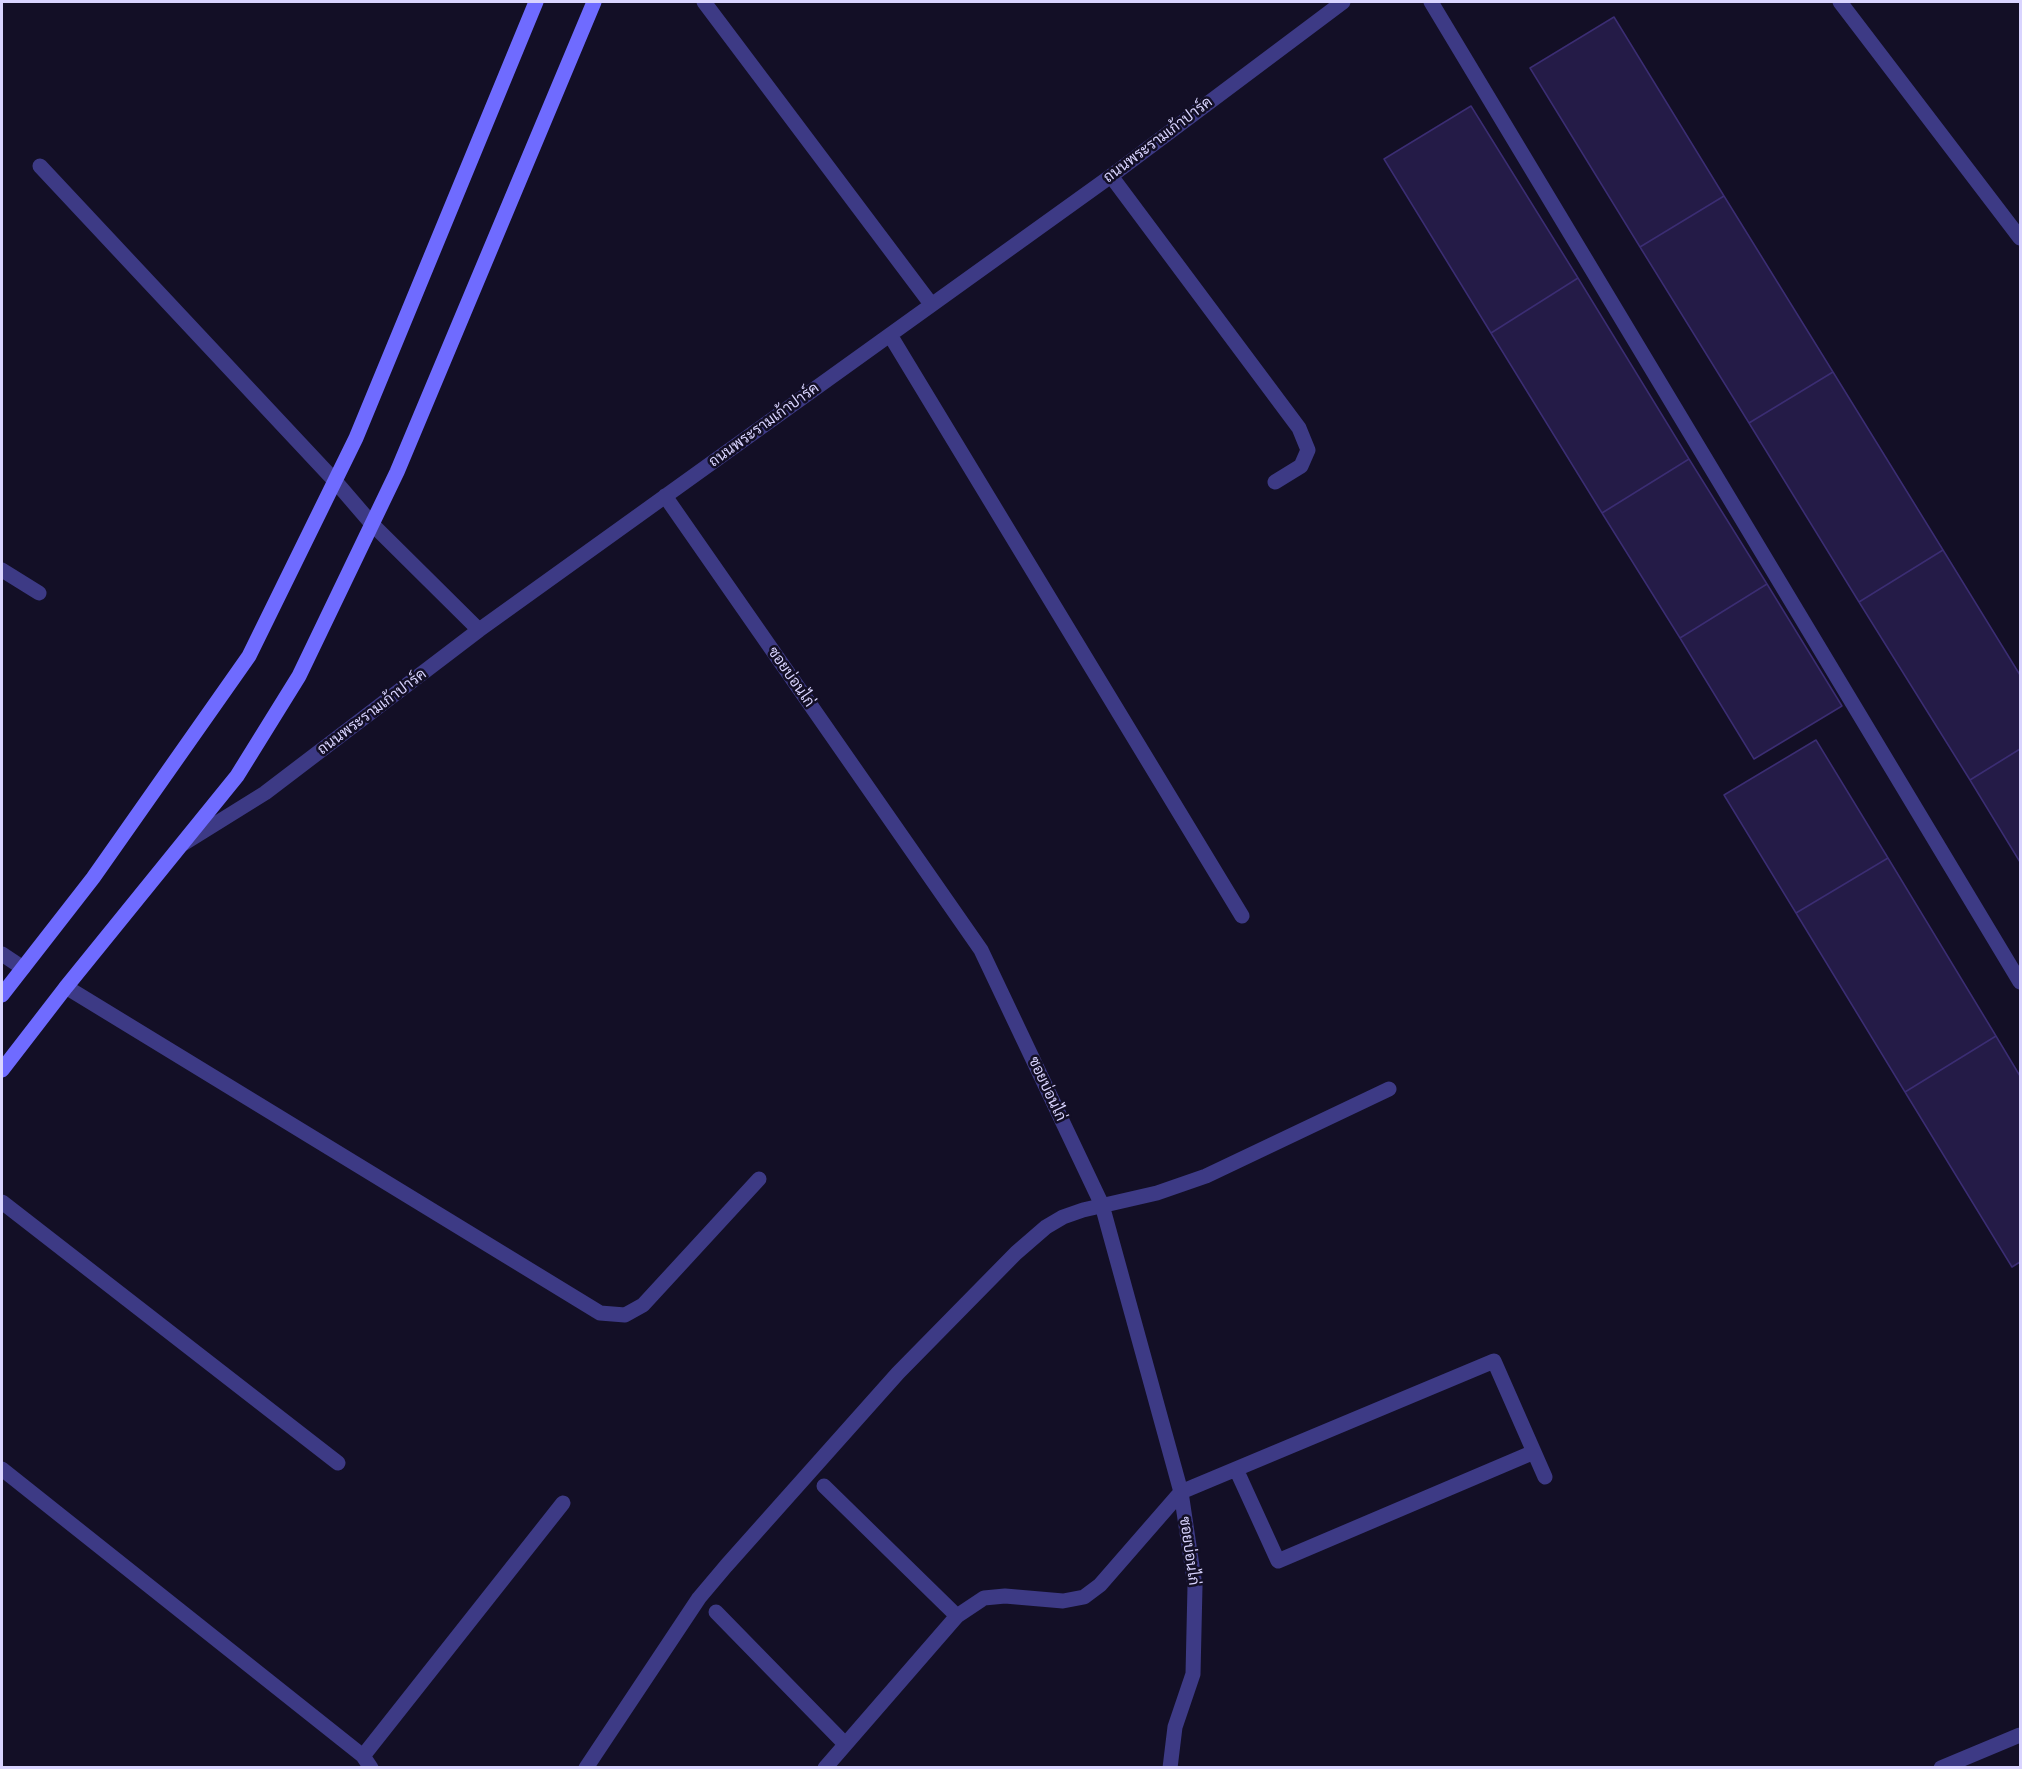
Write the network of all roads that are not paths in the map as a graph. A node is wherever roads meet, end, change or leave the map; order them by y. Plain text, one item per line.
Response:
1 (536, 2) edge
2 (594, 2) edge
3 (704, 2) edge
4 (1343, 2) edge
5 (1431, 2) edge
6 (1840, 2) edge
7 (40, 166) dead end
8 (1111, 176) junction
9 (2020, 238) edge
10 (931, 304) junction
11 (890, 334) junction
12 (335, 481) junction
13 (1275, 482) dead end
14 (665, 496) junction
15 (372, 524) junction
16 (2, 570) edge
17 (39, 593) dead end
18 (479, 630) junction
19 (182, 845) junction
20 (1242, 916) dead end
21 (2, 954) edge
22 (23, 968) junction
23 (2020, 982) edge
24 (66, 987) junction
25 (2, 995) edge
26 (2, 1070) edge
27 (1389, 1089) dead end
28 (759, 1179) dead end
29 (2, 1202) edge
30 (1102, 1205) junction
31 (1534, 1452) junction
32 (338, 1463) dead end
33 (2, 1468) edge
34 (1236, 1469) junction
35 (1545, 1477) dead end
36 (824, 1486) dead end
37 (1181, 1492) junction
38 (563, 1503) dead end
39 (716, 1612) dead end
40 (957, 1616) junction
41 (2020, 1735) edge
42 (845, 1744) junction
43 (367, 1762) edge
44 (586, 1767) edge
45 (825, 1767) edge
46 (1170, 1767) edge
47 (1941, 1767) edge

1 - 12 main road
2 - 15 main road
3 - 10 street
4 - 8 street, ถนนพระรามเก้าปาร์ค
5 - 23 street
6 - 9 street
7 - 12 street
8 - 10 street, ถนนพระรามเก้าปาร์ค
8 - 13 street
10 - 11 street, ถนนพระรามเก้าปาร์ค
11 - 14 street, ถนนพระรามเก้าปาร์ค
11 - 20 street
12 - 15 street
12 - 22 main road
14 - 18 street, ถนนพระรามเก้าปาร์ค
14 - 30 street, ซอยบ่อนไก่
15 - 18 street
15 - 19 main road
16 - 17 street
18 - 19 street, ถนนพระรามเก้าปาร์ค
19 - 24 main road
21 - 22 street
22 - 25 main road
24 - 26 main road
24 - 28 street
27 - 30 street
29 - 32 street
30 - 37 street, ซอยบ่อนไก่
30 - 44 street
31 - 34 street
31 - 34 street
31 - 35 street
33 - 43 street
34 - 37 street
36 - 40 street
37 - 40 street
37 - 46 street, ซอยบ่อนไก่
38 - 43 street
39 - 42 street
40 - 42 street
41 - 47 street
42 - 45 street

